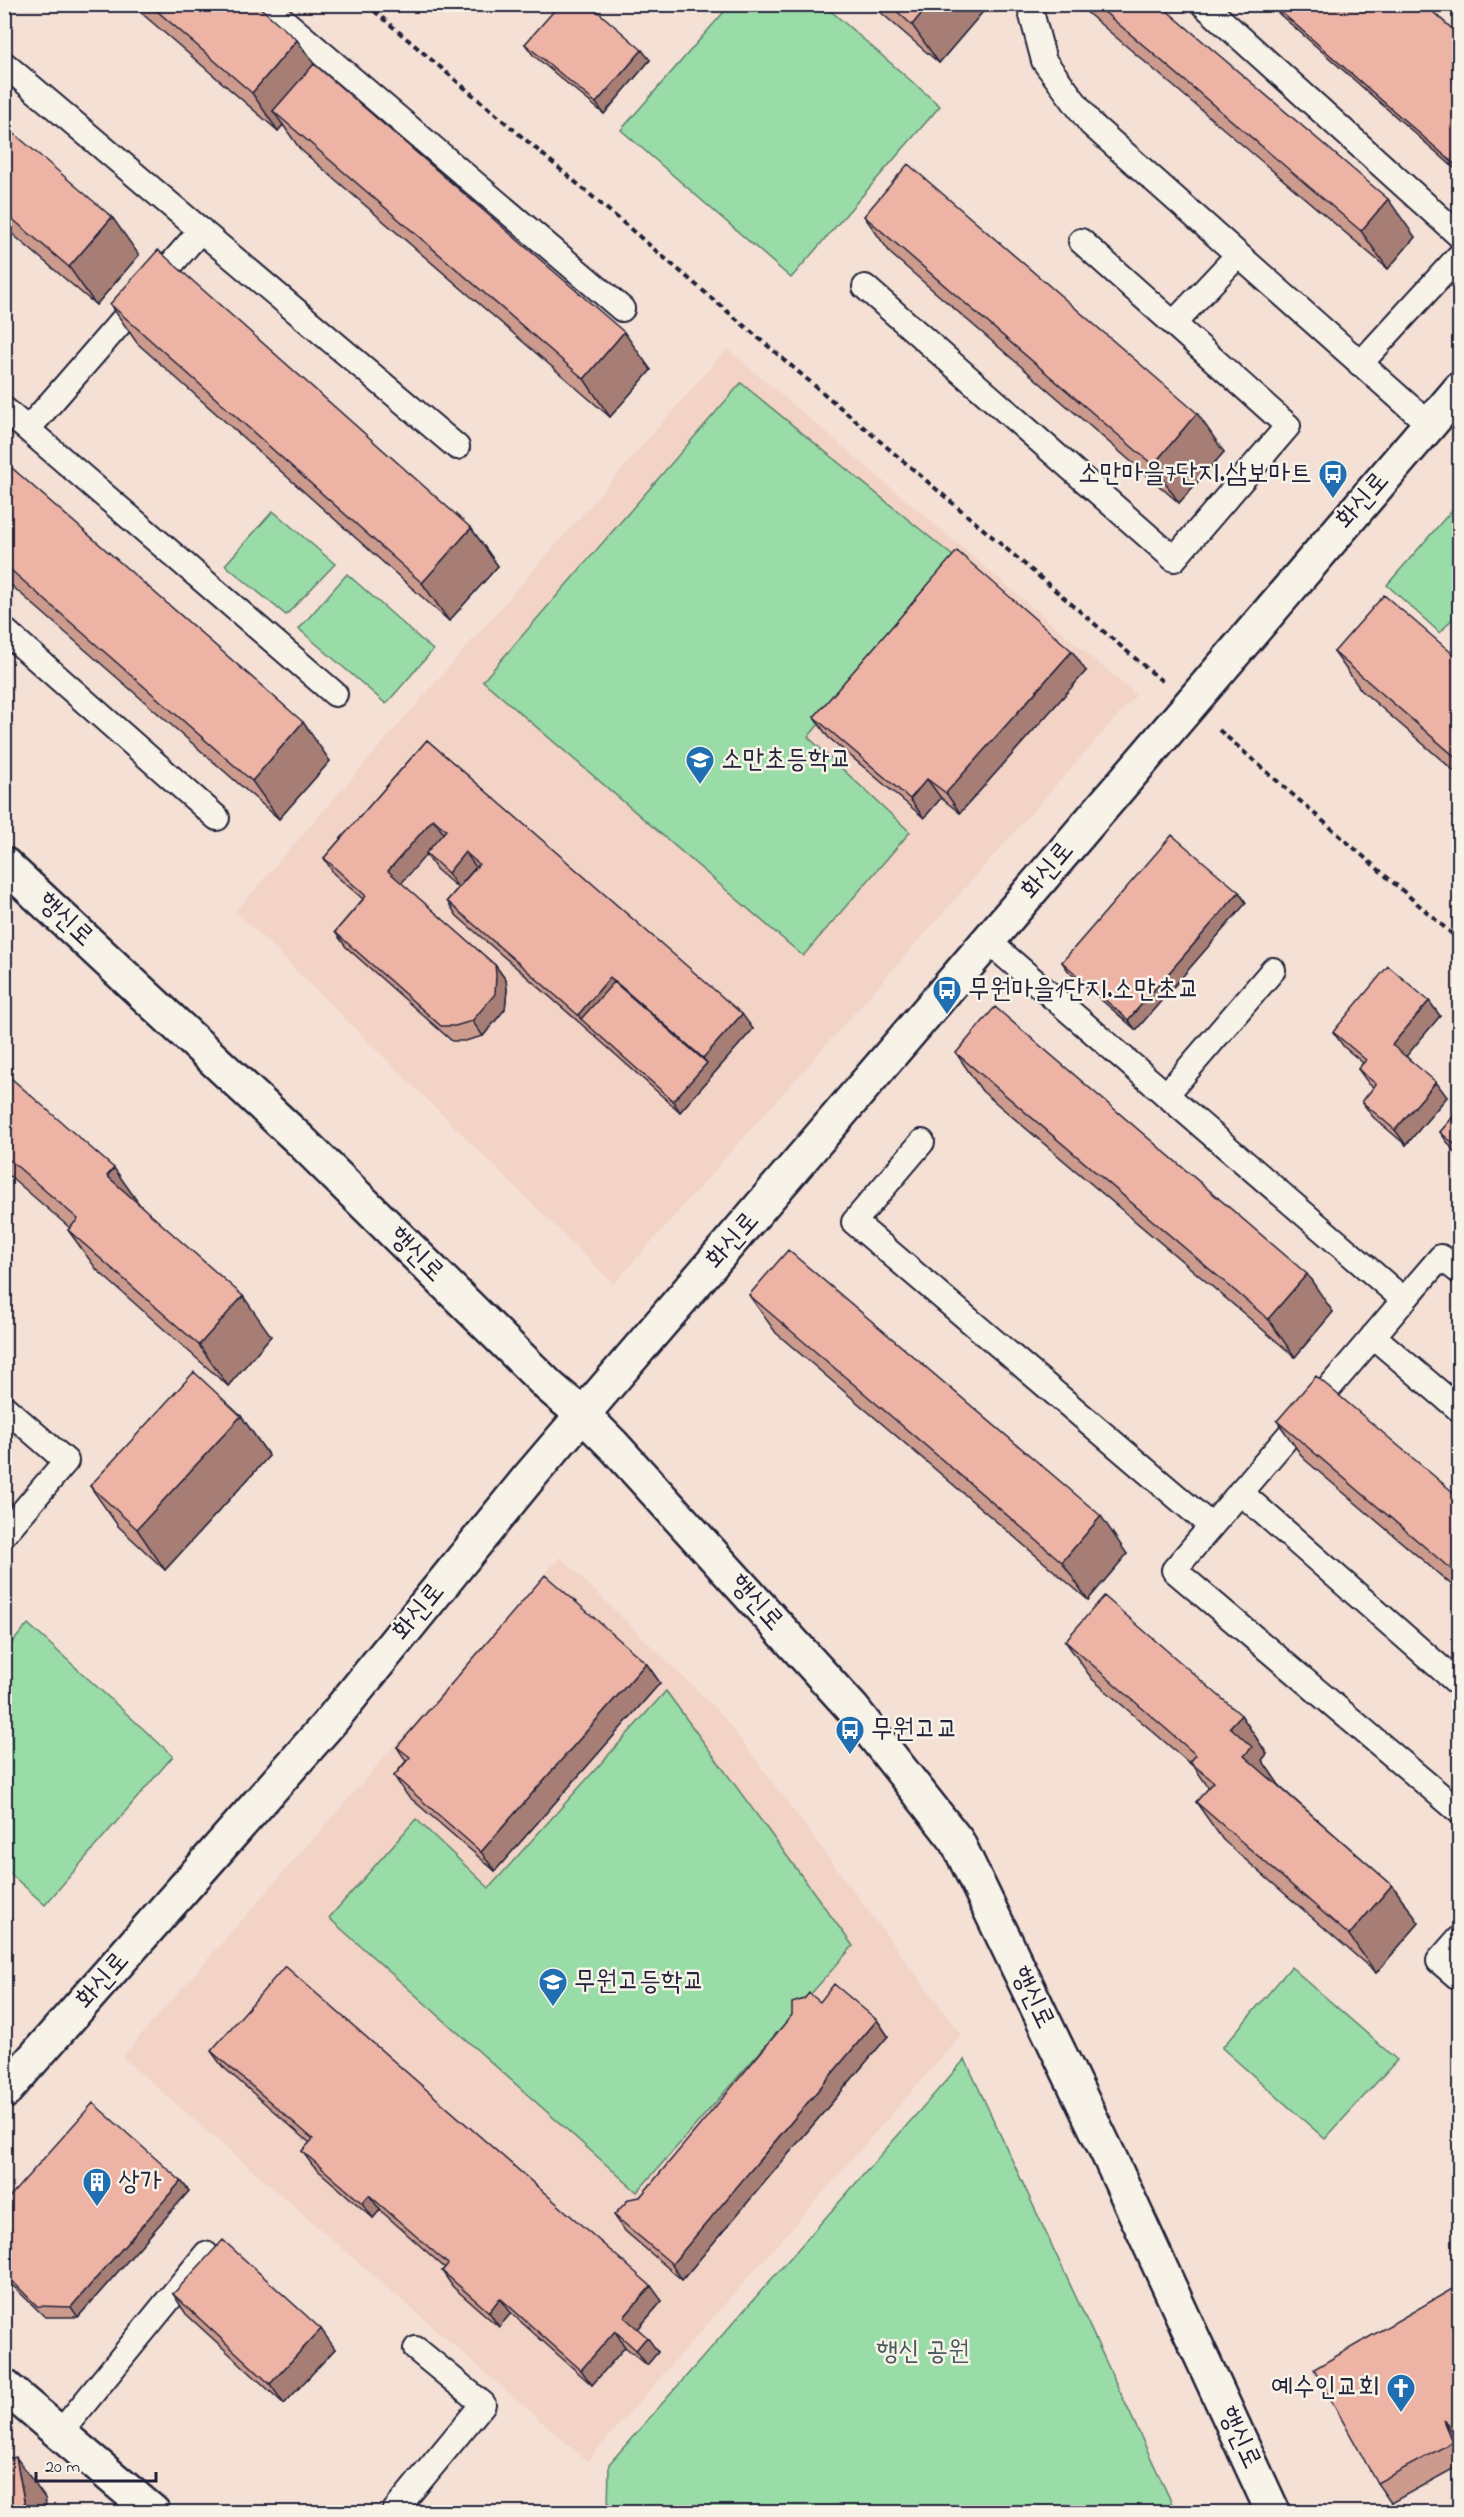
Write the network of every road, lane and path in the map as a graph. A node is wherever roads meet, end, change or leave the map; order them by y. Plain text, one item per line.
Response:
1 (264, 4) edge
2 (366, 4) edge
3 (1029, 4) edge
4 (1203, 4) edge
5 (4, 64) edge
6 (201, 230) junction
7 (1460, 236) edge
8 (1081, 241) dead end
9 (1238, 255) junction
10 (1460, 255) edge
11 (865, 287) edge
12 (622, 309) dead end
13 (1174, 323) junction
14 (1360, 364) junction
15 (1460, 389) edge
16 (4, 409) edge
17 (1429, 424) junction
18 (28, 429) junction
19 (457, 447) dead end
20 (4, 630) edge
21 (1164, 682) dead end
22 (335, 694) dead end
23 (1217, 728) dead end
24 (217, 818) edge
25 (4, 864) edge
26 (1460, 941) edge
27 (989, 942) junction
28 (1273, 970) dead end
29 (1166, 1095) junction
30 (922, 1142) dead end
31 (1460, 1272) edge
32 (1404, 1300) junction
33 (1373, 1336) junction
34 (4, 1407) edge
35 (1460, 1410) edge
36 (583, 1415) junction
37 (1240, 1492) junction
38 (1211, 1526) junction
39 (4, 1534) edge
40 (1460, 1686) edge
41 (1460, 1812) edge
42 (1460, 1937) edge
43 (1460, 1979) edge
44 (4, 2092) edge
45 (206, 2254) edge
46 (416, 2349) dead end
47 (4, 2386) edge
48 (60, 2433) junction
49 (153, 2512) edge
50 (394, 2512) edge
51 (1273, 2512) edge

1 - 12 lane
2 - 21 path
3 - 9 lane
4 - 7 lane
5 - 6 lane
6 - 18 lane
6 - 19 lane
8 - 13 lane
9 - 13 lane
9 - 14 lane
10 - 14 lane
11 - 13 lane
14 - 17 lane
15 - 17 main road, 화신로
16 - 18 lane
17 - 27 main road, 화신로
18 - 22 lane
20 - 24 lane
23 - 26 path
25 - 36 main road, 행신로
27 - 29 lane
27 - 36 main road, 화신로
28 - 29 lane
29 - 32 lane
30 - 38 lane
31 - 32 lane
32 - 33 lane
33 - 35 lane
33 - 37 lane
34 - 39 lane
36 - 44 main road, 화신로
36 - 51 main road, 행신로
37 - 38 lane
37 - 40 lane
38 - 41 lane
42 - 43 lane
45 - 48 lane
46 - 50 lane
47 - 48 main road
48 - 49 main road

